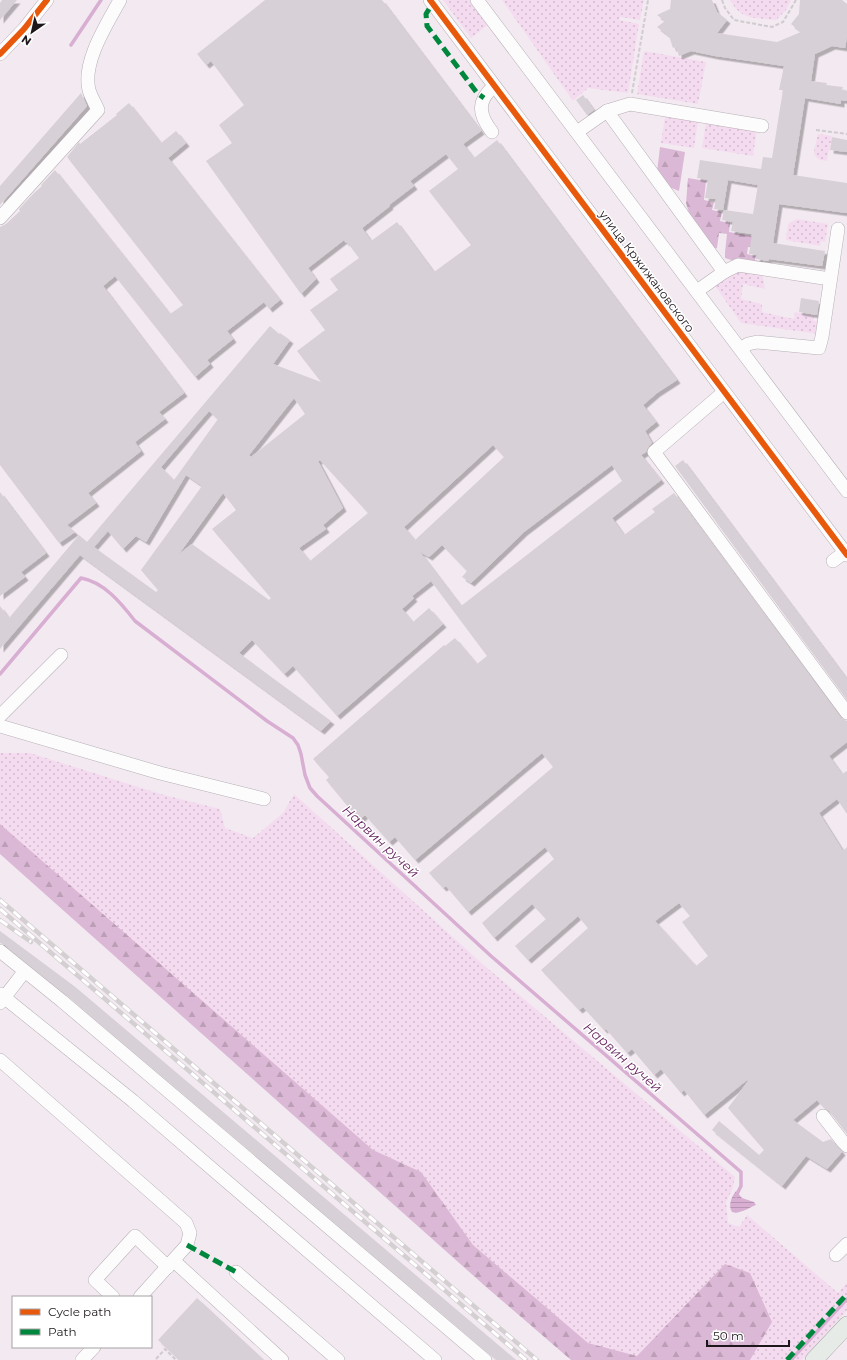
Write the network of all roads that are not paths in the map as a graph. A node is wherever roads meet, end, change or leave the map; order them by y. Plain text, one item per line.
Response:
1 (47, 0) edge
2 (120, 0) edge
3 (430, 0) edge
4 (477, 0) edge
5 (0, 54) edge
6 (494, 86) junction
7 (607, 111) junction
8 (762, 126) dead end
9 (492, 132) dead end
10 (577, 132) junction
11 (0, 218) edge
12 (838, 229) dead end
13 (724, 272) junction
14 (830, 279) junction
15 (696, 290) junction
16 (741, 349) junction
17 (724, 392) junction
18 (847, 491) edge
19 (846, 553) edge
20 (833, 561) dead end
21 (61, 654) dead end
22 (847, 713) edge
23 (0, 716) edge
24 (0, 726) edge
25 (264, 799) dead end
26 (0, 951) edge
27 (24, 972) junction
28 (1, 998) edge
29 (0, 1060) edge
30 (823, 1116) dead end
31 (847, 1146) edge
32 (847, 1244) edge
33 (836, 1254) dead end
34 (171, 1264) junction
35 (236, 1272) dead end
36 (112, 1296) edge
37 (141, 1296) edge
38 (847, 1325) edge
39 (93, 1348) edge
40 (82, 1360) edge
41 (282, 1360) edge
42 (338, 1360) edge
43 (435, 1360) edge
44 (485, 1360) edge
45 (814, 1360) edge

1 - 5 street
2 - 11 street
3 - 6 street, улица Кржижановского
4 - 10 street
6 - 9 street
6 - 17 street, улица Кржижановского
7 - 8 street
7 - 10 street
7 - 13 street
10 - 15 street
12 - 14 street
13 - 14 street
13 - 15 street
14 - 16 street
15 - 16 street
16 - 18 street
17 - 19 street, улица Кржижановского
17 - 22 street
19 - 20 street
21 - 23 street
24 - 25 street
26 - 27 street
27 - 28 street
27 - 44 street
28 - 43 street
29 - 34 street
30 - 31 street
32 - 33 street
34 - 36 street
34 - 37 street
34 - 41 street
35 - 42 street
38 - 45 main road
39 - 40 street

